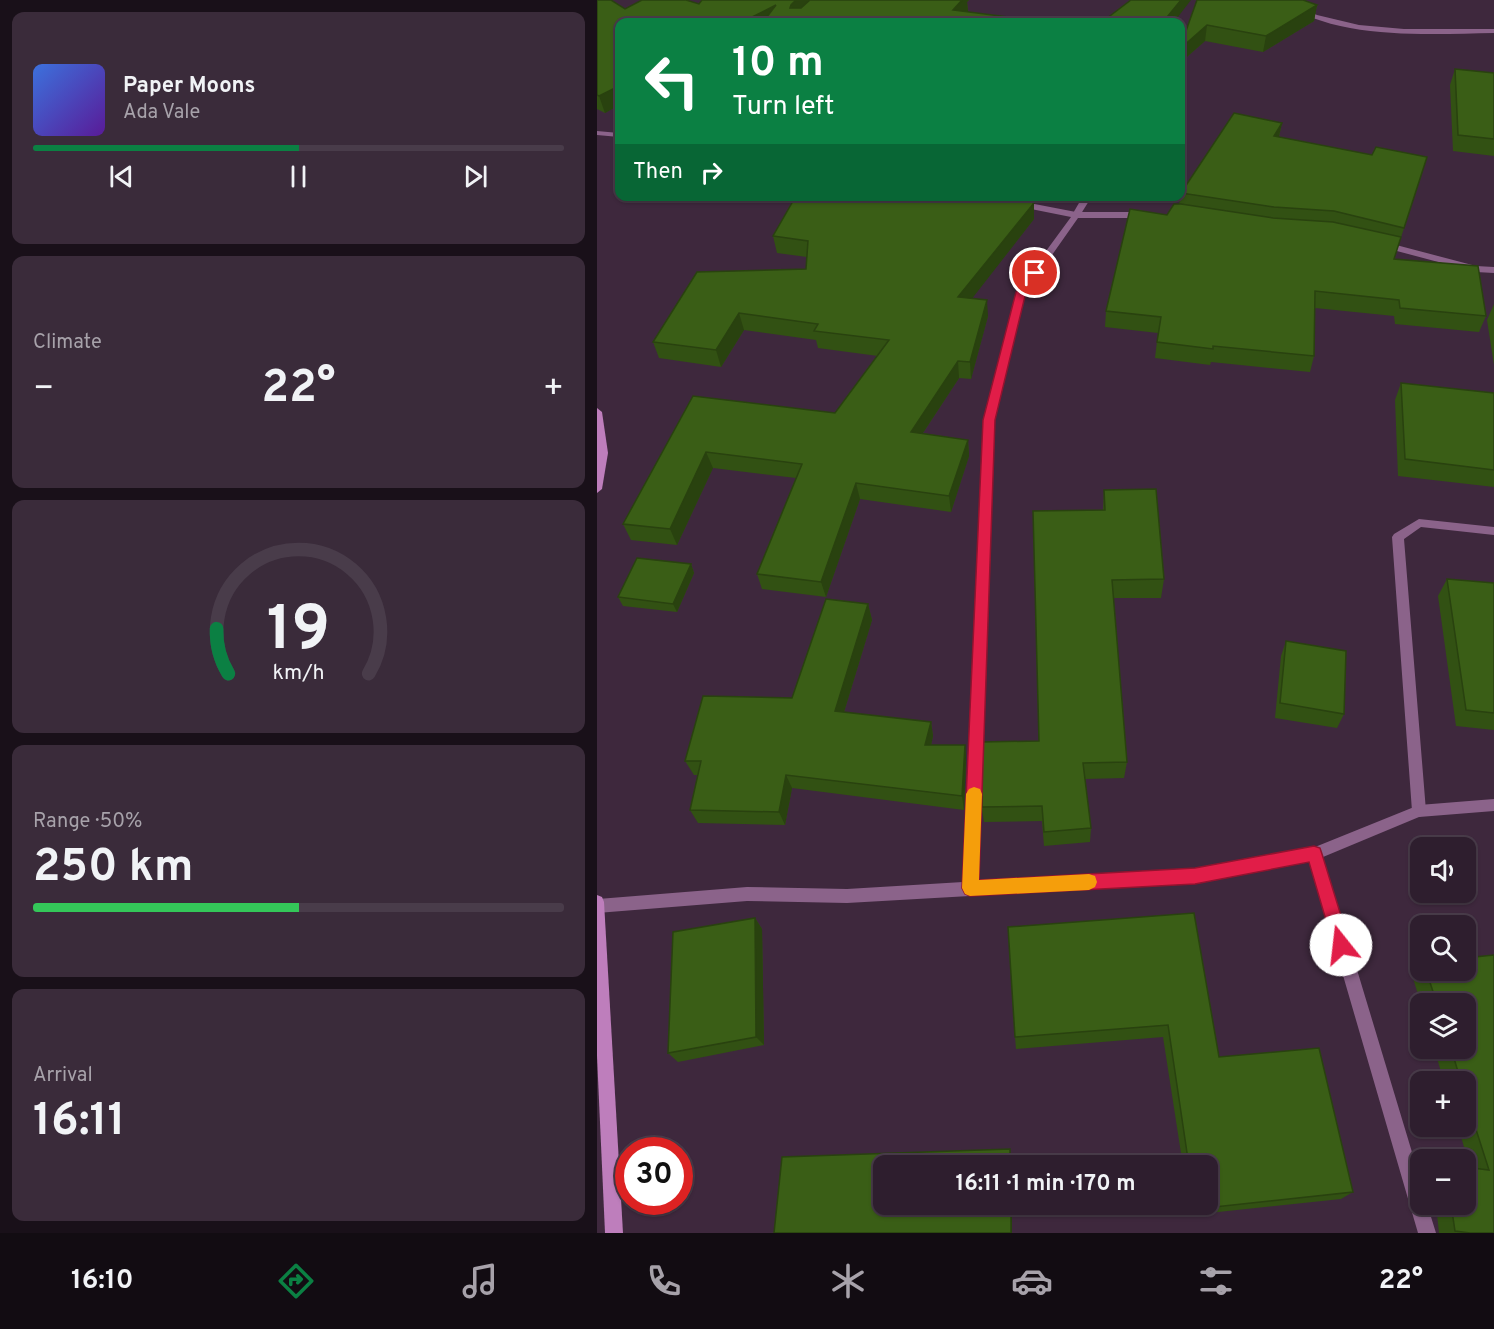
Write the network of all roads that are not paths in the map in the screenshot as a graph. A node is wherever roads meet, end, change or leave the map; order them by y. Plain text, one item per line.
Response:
1 (1282, 0) edge
2 (1494, 31) edge
3 (597, 133) edge
4 (615, 135) edge
5 (1085, 201) edge
6 (1011, 203) edge
7 (1157, 215) edge
8 (1076, 216) junction
9 (1372, 242) edge
10 (1494, 270) edge
11 (597, 412) edge
12 (597, 489) edge
13 (1494, 531) edge
14 (1494, 805) edge
15 (1419, 811) junction
16 (1314, 854) junction
17 (970, 888) junction
18 (597, 904) edge
19 (614, 1233) edge
20 (1427, 1233) edge

1 - 2 street
3 - 4 street
5 - 8 street
6 - 8 street
7 - 8 street
8 - 17 street
9 - 10 street
11 - 12 street
13 - 15 street
14 - 15 street
15 - 16 street
16 - 17 street
16 - 20 street
17 - 18 street
18 - 19 street

